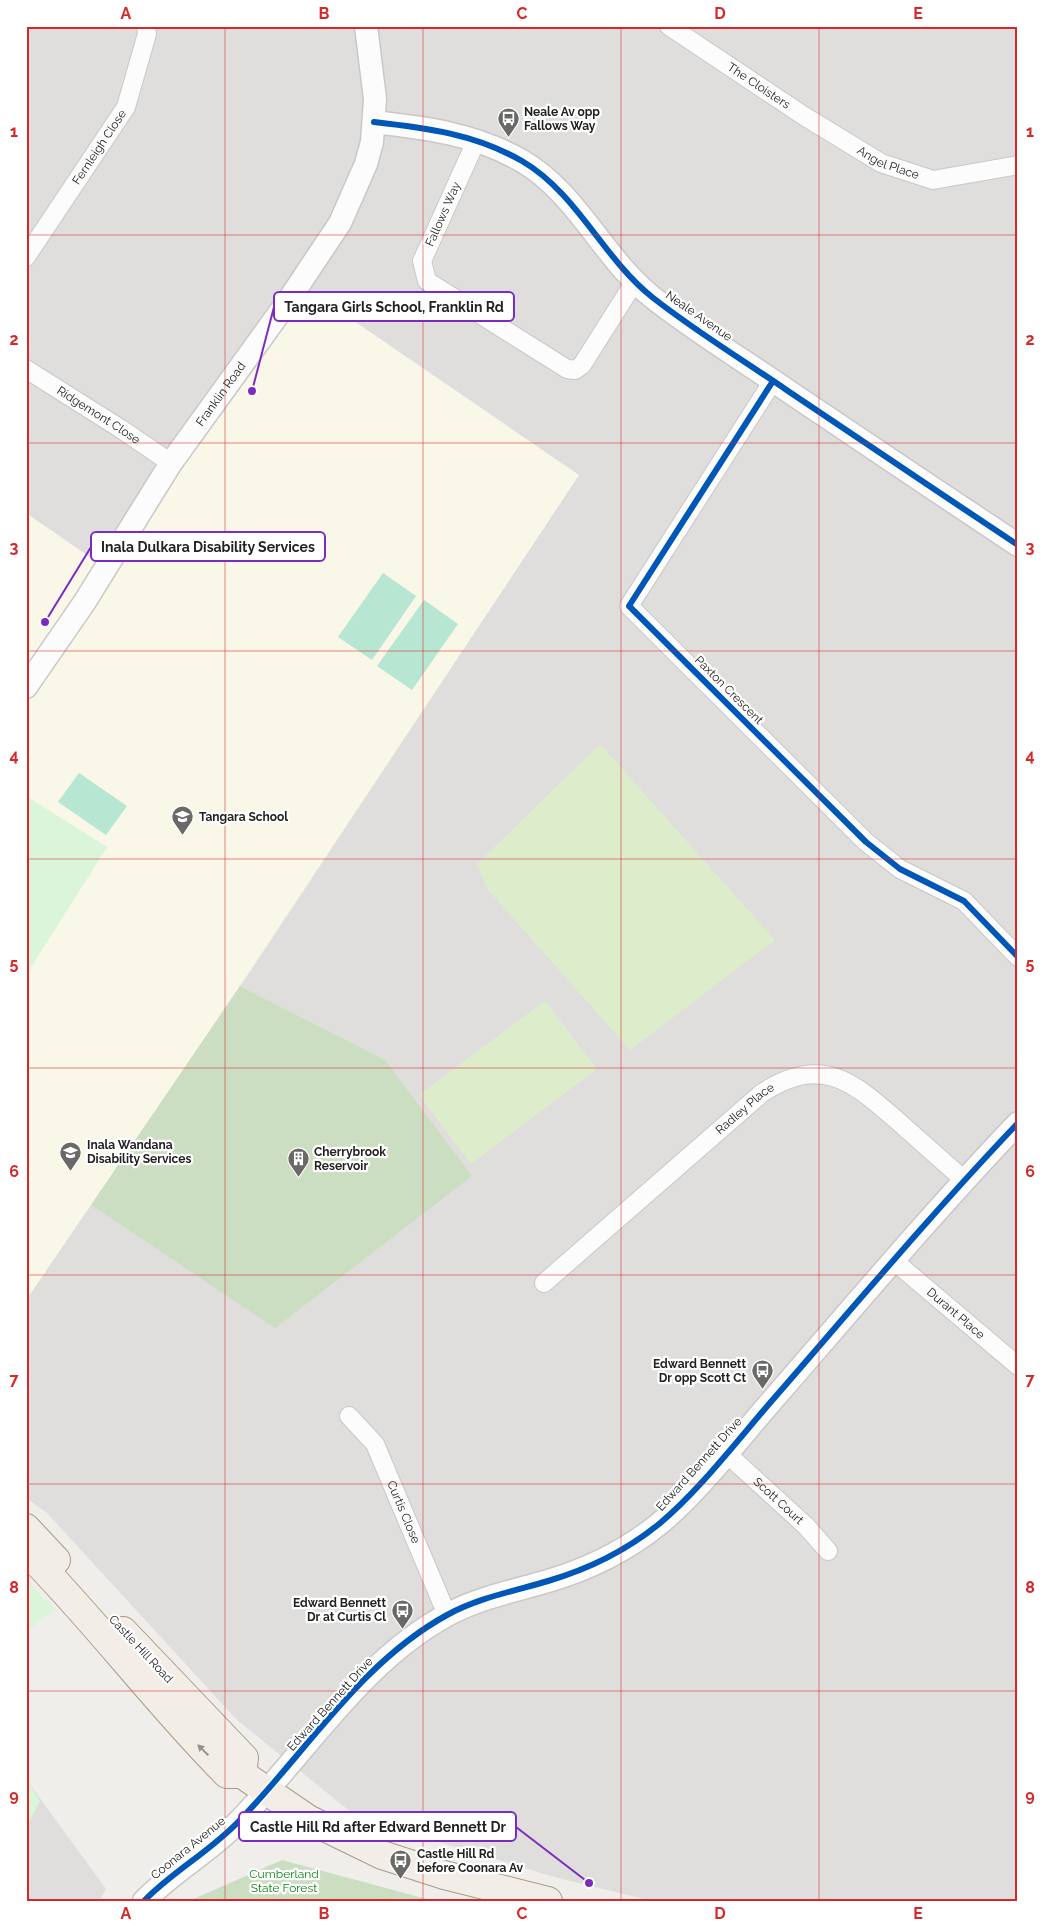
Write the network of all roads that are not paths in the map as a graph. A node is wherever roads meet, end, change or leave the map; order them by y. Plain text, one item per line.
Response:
1 (146, 26) edge
2 (366, 26) edge
3 (669, 26) edge
4 (374, 122) junction
5 (477, 139) junction
6 (850, 142) joint
7 (1018, 165) edge
8 (26, 257) edge
9 (634, 280) junction
10 (26, 369) edge
11 (773, 381) junction
12 (171, 463) junction
13 (1018, 545) edge
14 (26, 687) edge
15 (1018, 957) edge
16 (1018, 1123) edge
17 (964, 1180) junction
18 (894, 1260) junction
19 (544, 1283) dead end
20 (1018, 1366) edge
21 (350, 1416) dead end
22 (726, 1453) junction
23 (26, 1528) edge
24 (26, 1551) edge
25 (828, 1551) dead end
26 (447, 1615) junction
27 (242, 1774) junction
28 (267, 1790) junction
29 (144, 1901) edge
30 (548, 1901) edge

1 - 8 street, Fernleigh Close
2 - 4 street, Franklin Road
3 - 6 street, The Cloisters
4 - 5 street, Neale Avenue
4 - 12 street, Franklin Road
5 - 9 street, Neale Avenue
5 - 9 street, Fallows Way
6 - 7 street, Angel Place
9 - 11 street, Neale Avenue
10 - 12 street, Ridgemont Close
11 - 13 street, Neale Avenue
11 - 15 street, Paxton Crescent
12 - 14 street, Franklin Road
16 - 17 street, Edward Bennett Drive
17 - 18 street, Edward Bennett Drive
17 - 19 street, Radley Place
18 - 20 street, Durant Place
18 - 22 street, Edward Bennett Drive
21 - 26 street, Curtis Close
22 - 25 street, Scott Court
22 - 26 street, Edward Bennett Drive
23 - 27 main road, Castle Hill Road
27 -> 24 main road, Castle Hill Road
26 - 28 street, Edward Bennett Drive
27 - 28 main road, Castle Hill Road
28 - 29 street, Coonara Avenue
28 - 30 main road, Castle Hill Road

